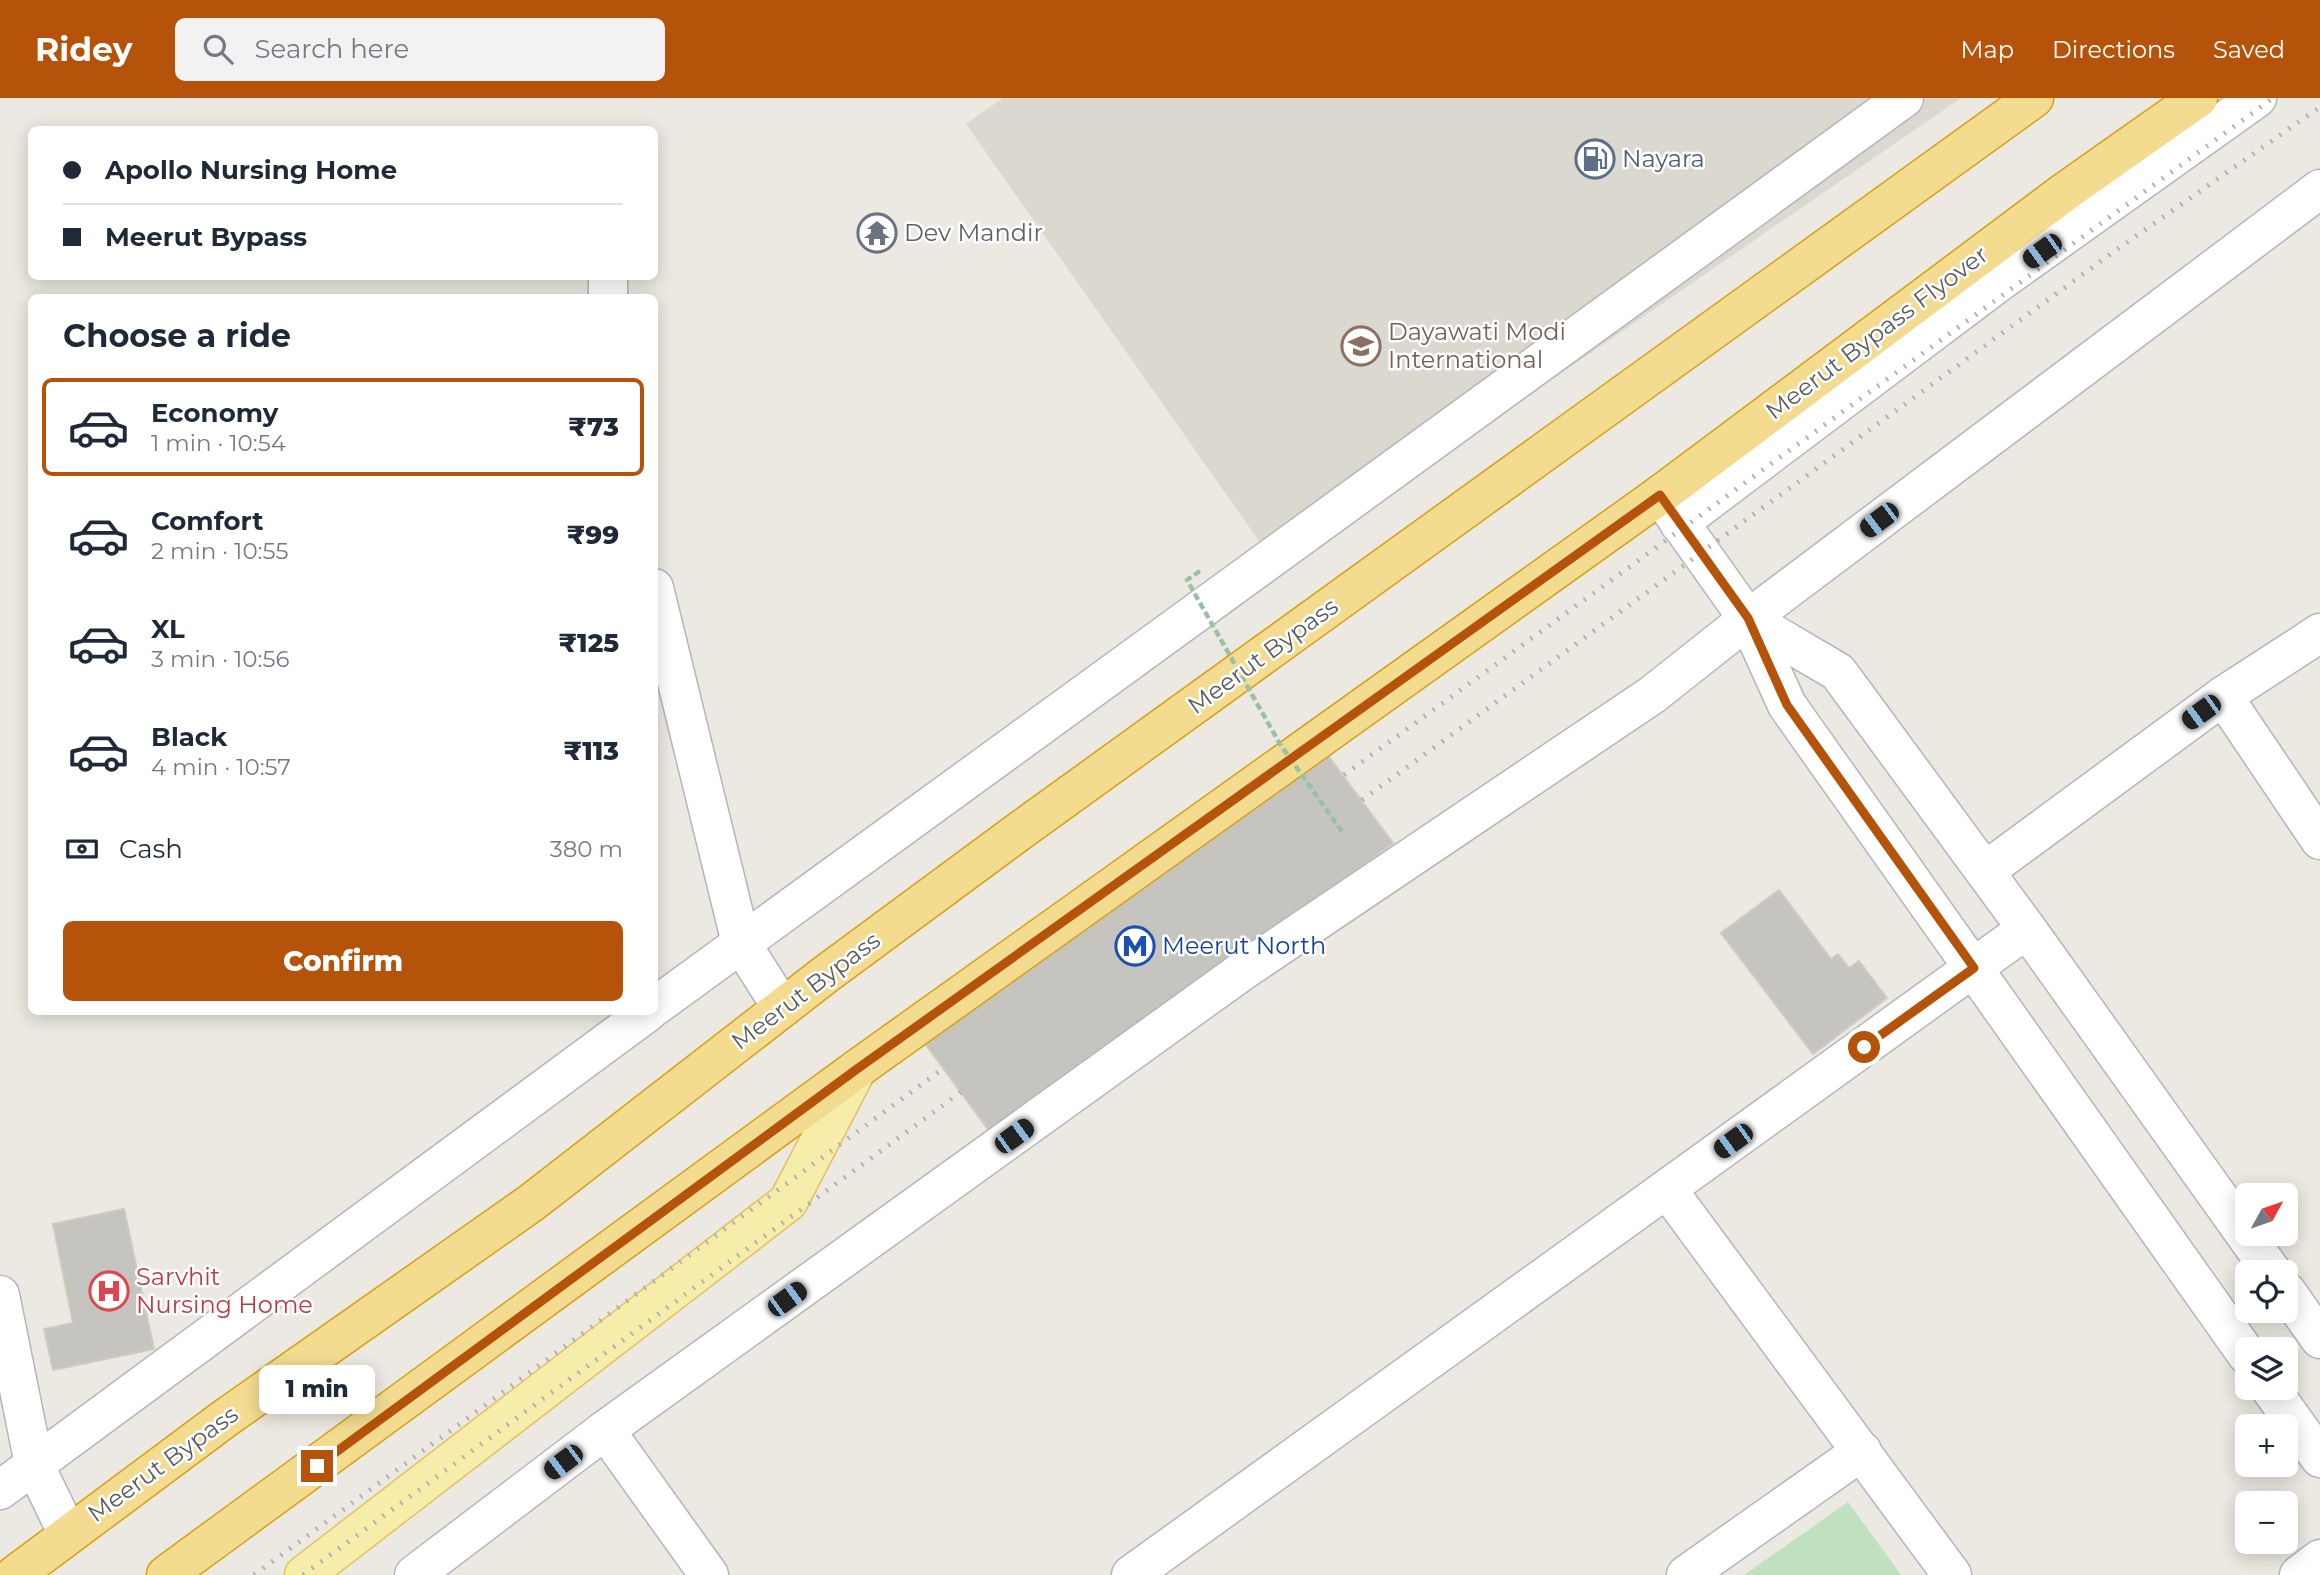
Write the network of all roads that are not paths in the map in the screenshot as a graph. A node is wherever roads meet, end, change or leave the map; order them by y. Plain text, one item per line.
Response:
1 (1904, 98) edge
2 (2034, 98) edge
3 (2198, 98) edge
4 (2257, 98) edge
5 (2320, 189) edge
6 (1669, 509) junction
7 (658, 604) edge
8 (1748, 618) junction
9 (2320, 633) edge
10 (2222, 696) junction
11 (2320, 840) edge
12 (1985, 871) junction
13 (2027, 929) junction
14 (741, 943) junction
15 (1974, 968) junction
16 (658, 1004) edge
17 (782, 1008) junction
18 (644, 1015) edge
19 (857, 1069) junction
20 (1667, 1188) junction
21 (2263, 1260) edge
22 (0, 1294) edge
23 (2298, 1308) edge
24 (2235, 1337) edge
25 (2320, 1339) edge
26 (2279, 1400) edge
27 (605, 1430) junction
28 (1861, 1451) junction
29 (2320, 1458) edge
30 (33, 1464) junction
31 (0, 1490) edge
32 (68, 1534) junction
33 (2320, 1559) edge
34 (15, 1575) edge
35 (166, 1575) edge
36 (304, 1575) edge
37 (414, 1575) edge
38 (709, 1575) edge
39 (1131, 1575) edge
40 (1686, 1575) edge
41 (1952, 1575) edge
42 (2299, 1575) edge

1 - 14 street
2 - 17 highway, Meerut Bypass
3 - 6 highway, Meerut Bypass Flyover
4 - 6 street
5 - 8 street
6 - 8 street
6 - 19 highway
7 - 14 street
8 - 12 street
8 - 15 street
8 - 27 street
9 - 10 street
10 - 11 street
10 - 12 street
12 - 13 street
13 - 15 street
13 - 21 street
14 - 16 street
14 - 17 street
15 - 20 street
15 - 24 street
17 - 32 highway, Meerut Bypass
18 - 30 street
19 - 35 highway
19 - 36 main road
20 - 28 street
20 - 39 street
22 - 30 street
23 - 25 street
26 - 29 street
27 - 37 street
27 - 38 street
28 - 40 street
28 - 41 street
30 - 31 street
30 - 32 street
32 - 34 highway, Meerut Bypass
33 - 42 street

